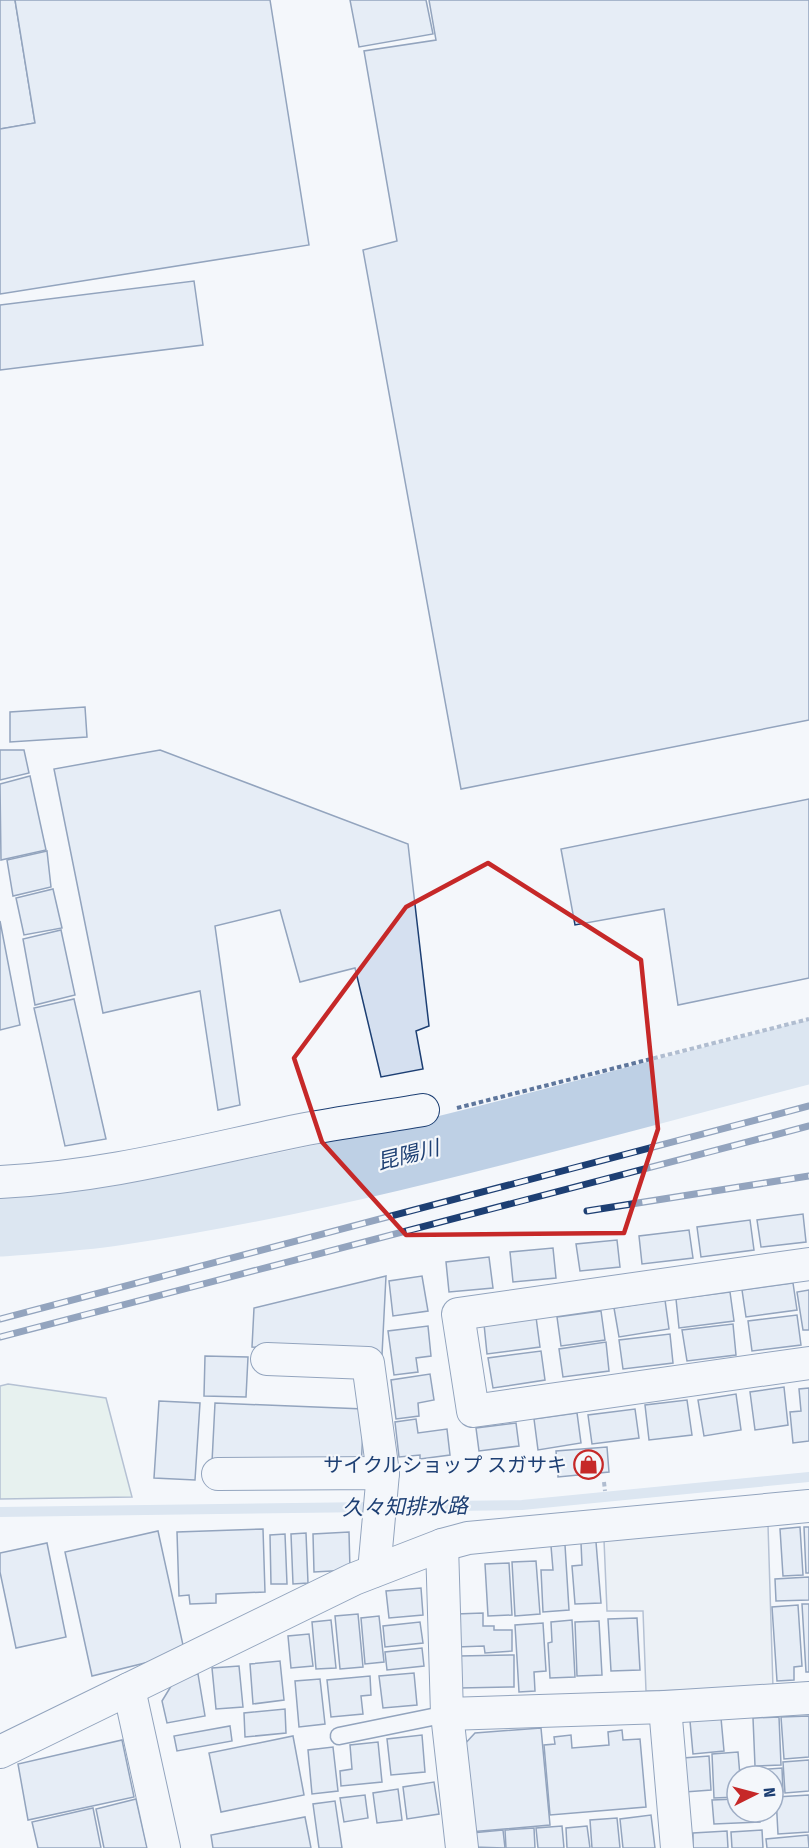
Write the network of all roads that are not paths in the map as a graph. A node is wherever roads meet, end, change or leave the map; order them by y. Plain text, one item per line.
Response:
1 (423, 1110) road end
2 (0, 1182) edge
3 (809, 1264) edge
4 (267, 1359) dead end
5 (809, 1363) edge
6 (218, 1474) dead end
7 (382, 1478) junction
8 (809, 1506) edge
9 (442, 1545) junction
10 (374, 1571) junction
11 (129, 1689) junction
12 (809, 1698) edge
13 (665, 1707) junction
14 (447, 1714) junction
15 (339, 1736) dead end
16 (0, 1752) edge
17 (164, 1848) edge
18 (462, 1848) edge
19 (677, 1848) edge

1 - 2 street
3 - 5 street
4 - 7 street
6 - 7 street
7 - 10 street
8 - 9 street
9 - 10 street
9 - 14 street
10 - 11 street
11 - 16 street
11 - 17 street
12 - 13 street
13 - 14 street
13 - 19 street
14 - 15 lane
14 - 18 street

